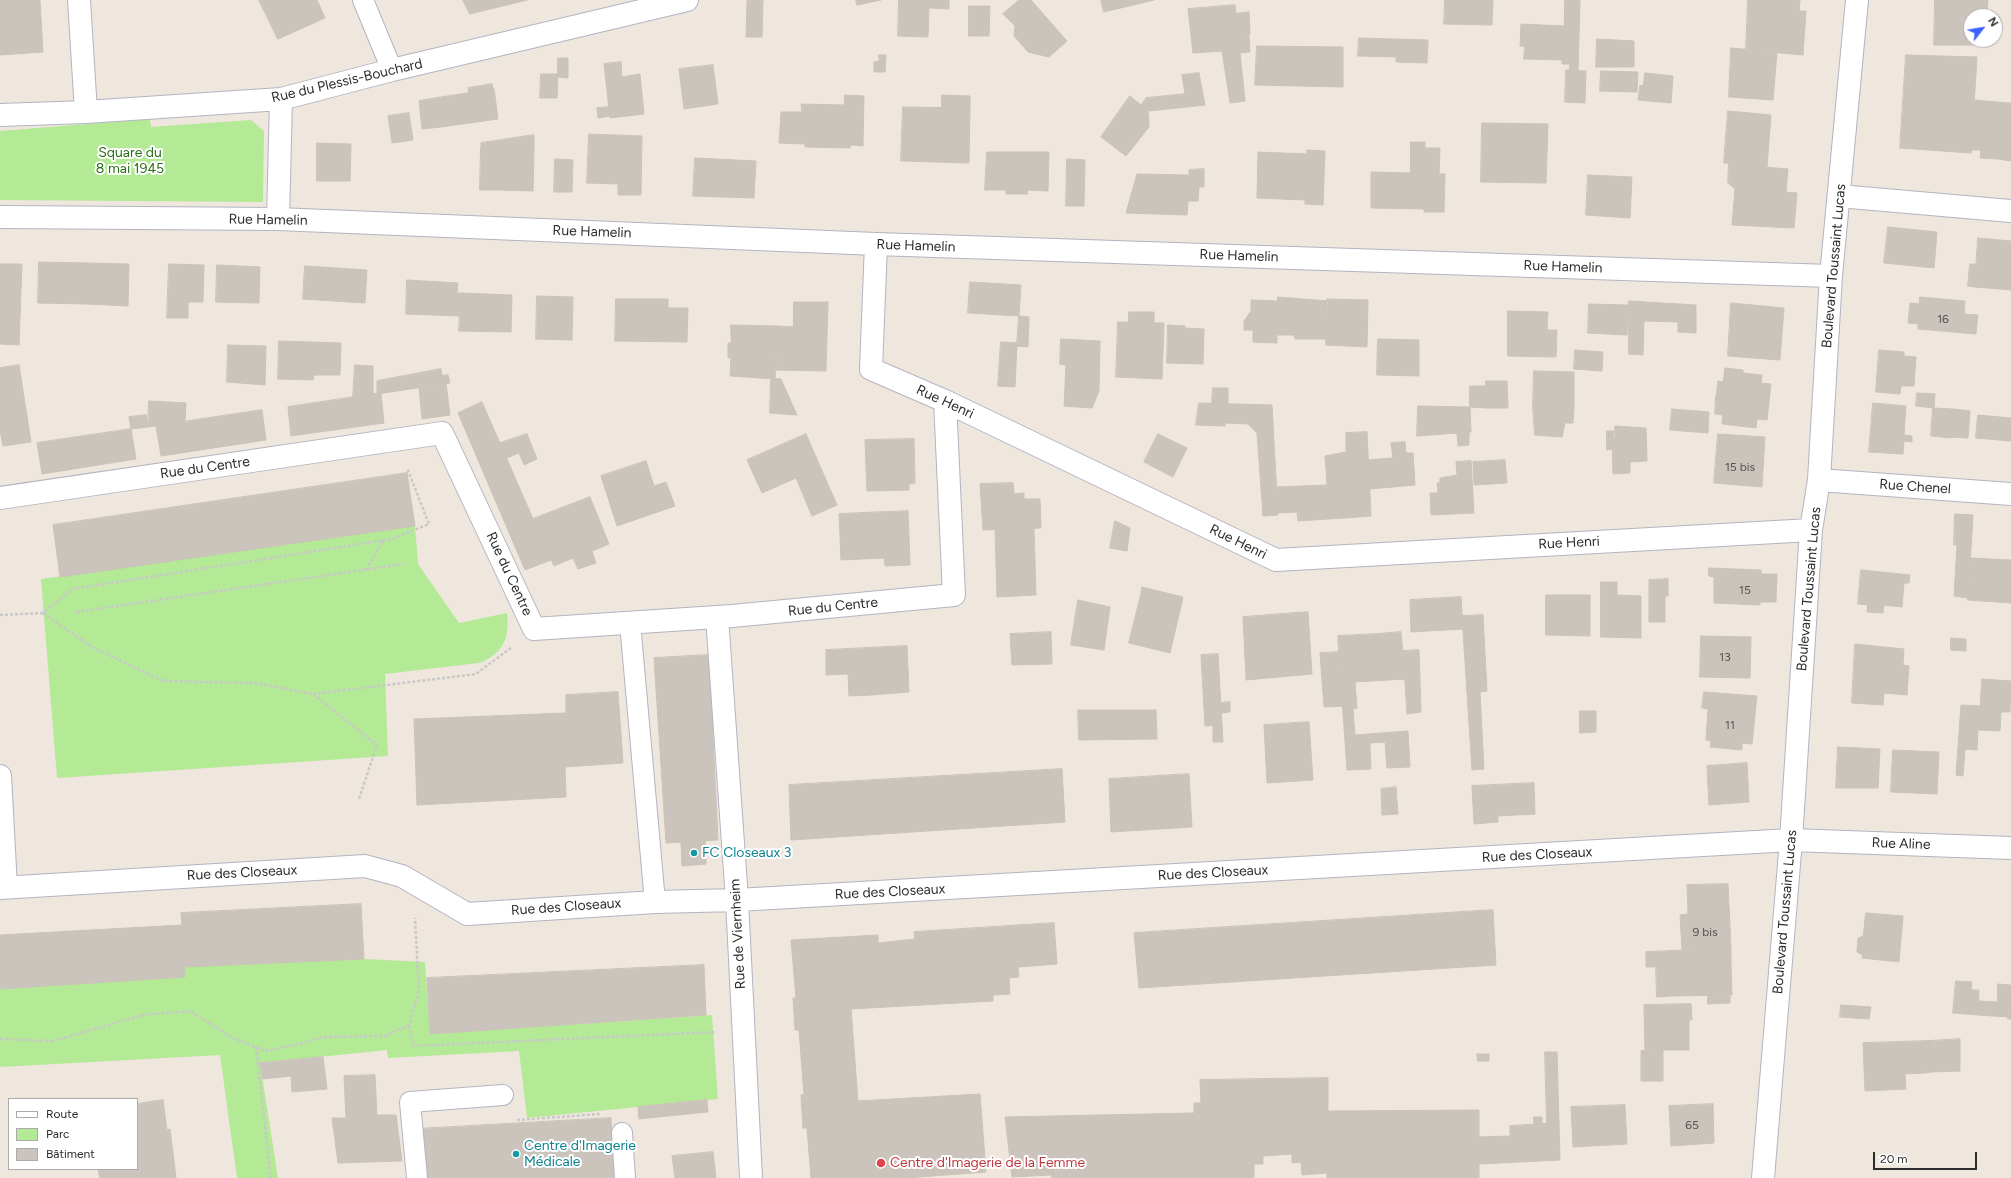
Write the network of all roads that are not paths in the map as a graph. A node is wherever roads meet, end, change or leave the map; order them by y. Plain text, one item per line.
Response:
1 (80, 0) edge
2 (363, 0) edge
3 (687, 0) edge
4 (1857, 0) edge
5 (392, 70) junction
6 (281, 99) junction
7 (86, 112) junction
8 (0, 115) edge
9 (1839, 196) junction
10 (2011, 211) edge
11 (0, 217) edge
12 (278, 219) junction
13 (876, 244) junction
14 (1831, 276) junction
15 (944, 401) junction
16 (1819, 480) junction
17 (2011, 494) edge
18 (0, 498) edge
19 (1810, 530) junction
20 (717, 617) junction
21 (630, 623) junction
22 (0, 776) edge
23 (1791, 840) junction
24 (2011, 848) edge
25 (3, 888) edge
26 (737, 900) junction
27 (655, 902) junction
28 (503, 1095) dead end
29 (622, 1133) road end
30 (417, 1178) edge
31 (625, 1178) edge
32 (751, 1178) edge
33 (1763, 1178) edge

1 - 7 street
2 - 5 lane
3 - 5 street, Rue du Plessis-Bouchard
4 - 9 street, Boulevard Toussaint Lucas
5 - 6 street, Rue du Plessis-Bouchard
6 - 7 street, Rue du Plessis-Bouchard
6 - 12 street
7 - 8 street, Rue du Plessis-Bouchard
9 - 10 street
9 - 14 street, Boulevard Toussaint Lucas
11 - 12 street, Rue Hamelin
12 - 13 street, Rue Hamelin
13 - 14 street, Rue Hamelin
13 - 15 street, Rue Henri
14 - 16 street, Boulevard Toussaint Lucas
15 - 19 street, Rue Henri
15 - 20 street, Rue du Centre
16 - 17 street, Rue Chenel
16 - 19 street, Boulevard Toussaint Lucas
18 - 21 street, Rue du Centre
19 - 23 street, Boulevard Toussaint Lucas
20 - 21 street, Rue du Centre
20 - 26 street, Rue de Viernheim
21 - 27 lane
22 - 25 street
23 - 24 street, Rue Aline
23 - 26 street, Rue des Closeaux
23 - 33 street, Boulevard Toussaint Lucas
25 - 27 street, Rue des Closeaux
26 - 27 street, Rue des Closeaux
26 - 32 street, Rue de Viernheim
28 - 30 lane
29 - 31 lane

